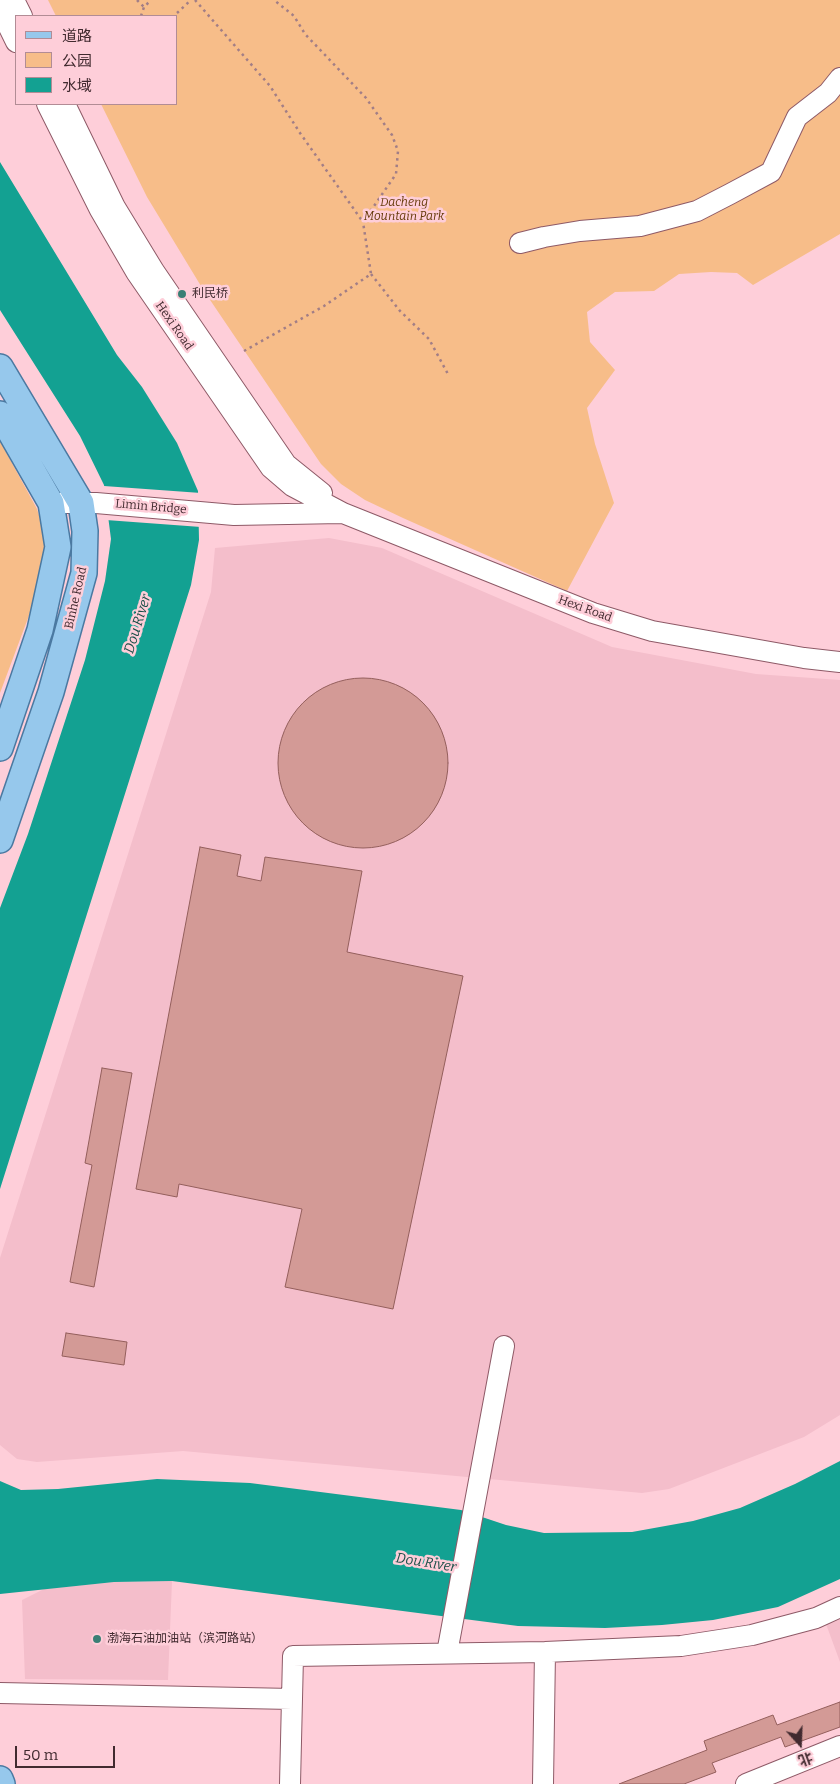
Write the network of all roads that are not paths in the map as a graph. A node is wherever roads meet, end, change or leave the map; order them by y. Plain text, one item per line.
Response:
1 (14, 0) edge
2 (0, 9) edge
3 (22, 15) edge
4 (15, 40) edge
5 (840, 78) edge
6 (48, 105) edge
7 (65, 105) edge
8 (520, 243) dead end
9 (0, 367) edge
10 (0, 414) edge
11 (51, 503) junction
12 (88, 503) junction
13 (343, 513) junction
14 (840, 662) edge
15 (0, 748) edge
16 (0, 840) edge
17 (504, 1346) dead end
18 (840, 1608) edge
19 (545, 1652) junction
20 (447, 1653) junction
21 (0, 1693) edge
22 (292, 1699) junction
23 (840, 1746) edge
24 (0, 1779) edge
25 (2, 1784) edge
26 (290, 1784) edge
27 (543, 1784) edge
28 (746, 1784) edge

1 - 3 street
2 - 4 street
5 - 8 street
6 - 13 street, Hexi Road
7 - 13 street, Hexi Road
9 - 12 main road, Binhe Road
10 - 11 main road
11 - 12 street, Limin Bridge
11 - 15 main road
12 - 13 street, Limin Bridge
12 - 16 main road, Binhe Road
13 - 14 street, Hexi Road
17 - 20 street
18 - 19 street
19 - 20 street
19 - 27 street
20 - 22 street
21 - 22 street
22 - 26 street
23 - 28 street
24 - 25 main road

